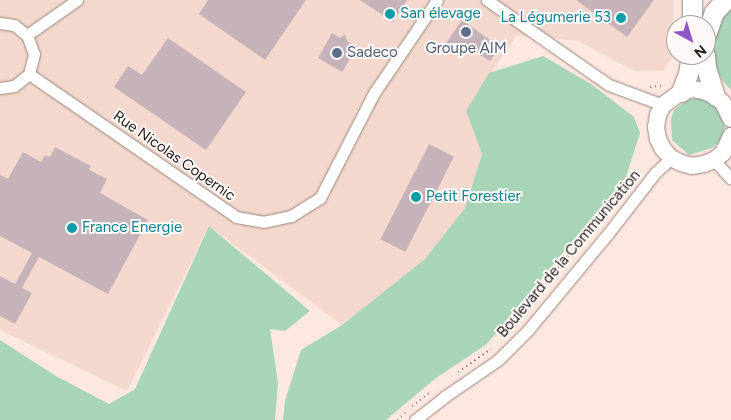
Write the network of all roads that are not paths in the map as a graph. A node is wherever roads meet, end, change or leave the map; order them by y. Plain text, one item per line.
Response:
1 (77, 0) edge
2 (437, 0) edge
3 (487, 0) edge
4 (692, 0) edge
5 (726, 0) edge
6 (692, 15) edge
7 (713, 15) edge
8 (0, 23) edge
9 (28, 35) junction
10 (689, 65) edge
11 (706, 65) edge
12 (29, 74) junction
13 (0, 88) edge
14 (681, 92) junction
15 (715, 96) junction
16 (663, 105) junction
17 (731, 119) edge
18 (731, 136) edge
19 (671, 158) junction
20 (714, 160) junction
21 (731, 179) edge
22 (415, 420) edge

1 - 9 street
2 - 12 street, Rue Nicolas Copernic
3 - 16 street
4 - 6 main road
5 - 7 main road
8 - 9 street
9 - 12 street
10 - 14 main road
11 - 15 main road
12 - 13 street
14 - 15 street
14 - 16 street
15 - 17 street
16 - 19 street
18 - 20 street
19 - 20 street
19 - 22 street, Boulevard de la Communication
20 - 21 street

